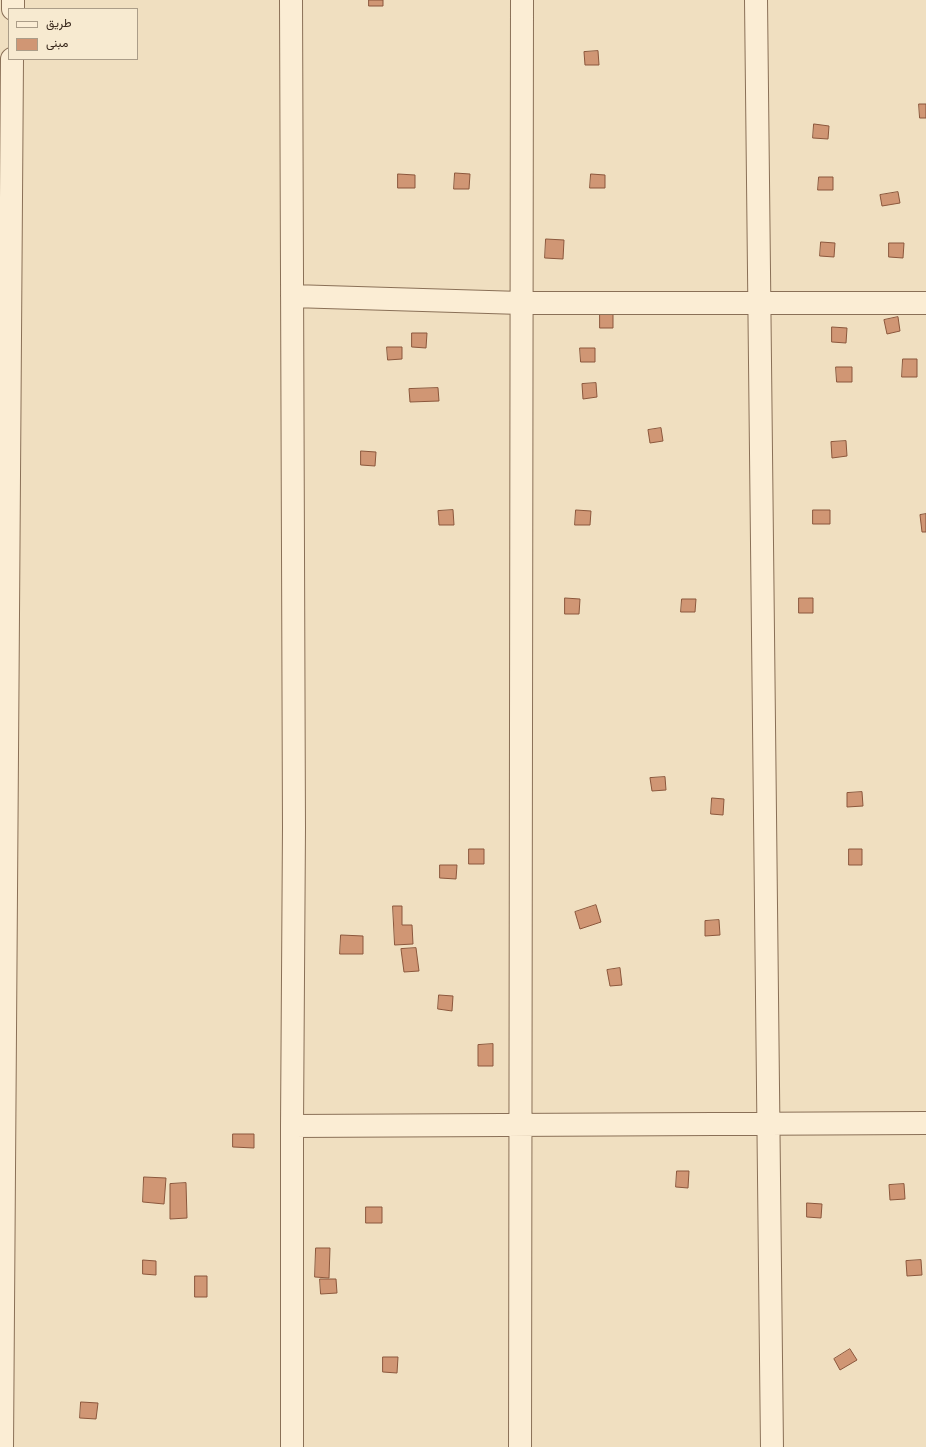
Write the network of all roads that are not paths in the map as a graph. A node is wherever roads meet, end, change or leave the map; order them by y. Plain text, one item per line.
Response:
1 (291, 0) edge
2 (522, 0) edge
3 (756, 0) edge
4 (12, 60) edge
5 (292, 296) junction
6 (522, 303) junction
7 (759, 303) junction
8 (926, 303) edge
9 (926, 1123) edge
10 (768, 1124) junction
11 (520, 1125) junction
12 (292, 1126) junction
13 (2, 1447) edge
14 (292, 1447) edge
15 (520, 1447) edge
16 (772, 1447) edge

1 - 5 street
2 - 6 street
3 - 7 street
4 - 13 street
5 - 6 street
5 - 12 street
6 - 7 street
6 - 11 street
7 - 8 street
7 - 10 street
9 - 10 street
10 - 11 street
10 - 16 street
11 - 12 street
11 - 15 street
12 - 14 street

